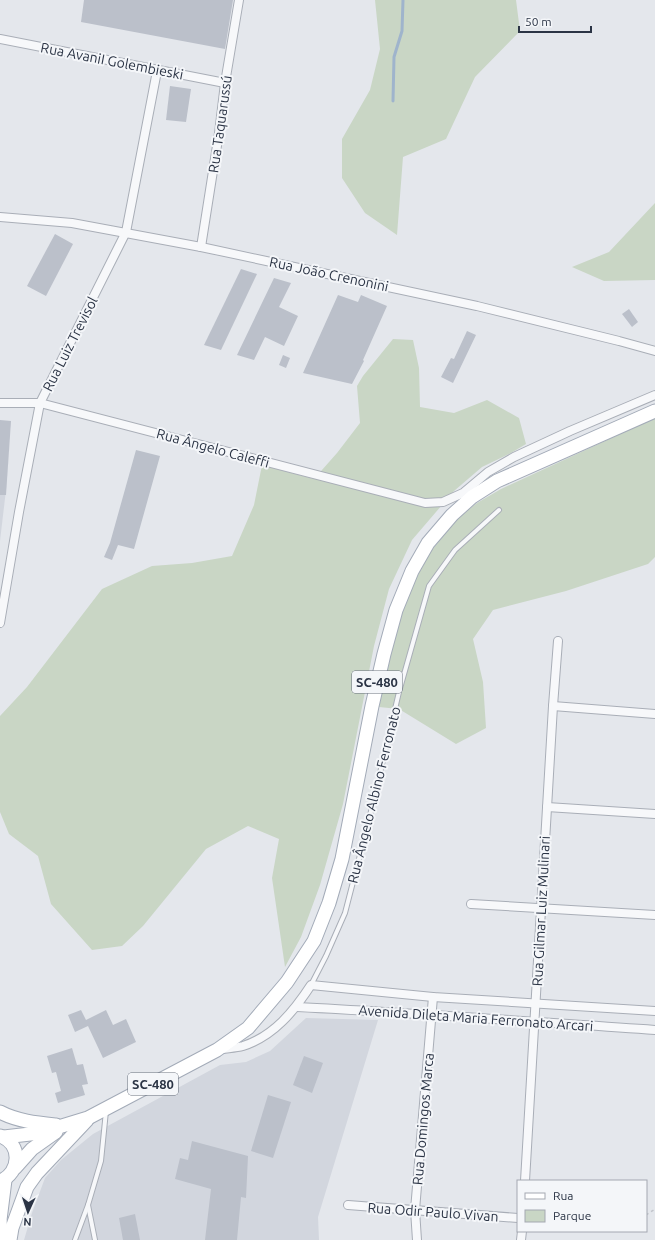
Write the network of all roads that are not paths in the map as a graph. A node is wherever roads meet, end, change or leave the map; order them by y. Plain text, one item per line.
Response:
1 (238, 0) edge
2 (0, 39) edge
3 (157, 71) junction
4 (225, 83) junction
5 (0, 217) edge
6 (126, 232) junction
7 (201, 247) junction
8 (655, 351) edge
9 (655, 395) edge
10 (0, 403) edge
11 (40, 403) junction
12 (655, 410) edge
13 (499, 510) dead end
14 (0, 622) edge
15 (558, 641) dead end
16 (553, 706) junction
17 (655, 714) edge
18 (547, 807) junction
19 (655, 814) edge
20 (471, 904) dead end
21 (541, 908) junction
22 (655, 915) edge
23 (311, 985) junction
24 (433, 997) junction
25 (536, 1004) junction
26 (297, 1006) junction
27 (655, 1011) edge
28 (432, 1015) junction
29 (535, 1022) junction
30 (655, 1030) edge
31 (217, 1050) junction
32 (106, 1109) junction
33 (0, 1112) edge
34 (88, 1118) junction
35 (64, 1126) junction
36 (2, 1137) edge
37 (15, 1168) junction
38 (2, 1180) edge
39 (525, 1180) edge
40 (88, 1205) junction
41 (348, 1205) dead end
42 (415, 1210) junction
43 (517, 1218) edge
44 (0, 1221) edge
45 (2, 1240) edge
46 (10, 1240) edge
47 (74, 1240) edge
48 (95, 1240) edge
49 (417, 1240) edge

1 - 4 street, Rua Taquarussú
2 - 3 street, Rua AvaniI Golembieski
3 - 4 street, Rua AvaniI Golembieski
3 - 6 street, Rua Luiz Trevisol
4 - 7 street, Rua Taquarussú
5 - 6 street, Rua João Crenonini
6 - 7 street, Rua João Crenonini
6 - 11 street, Rua Luiz Trevisol
7 - 8 street, Rua João Crenonini
9 - 11 street, Rua Ângelo Caleffi
10 - 11 street, Rua Ângelo Caleffi
11 - 14 street, Rua Luiz Trevisol
12 - 31 main road, SC-480
13 - 23 lane, Rua Ângelo Albino Ferronato
15 - 16 street, Rua Gilmar Luiz Mulinari
16 - 17 street
16 - 18 street, Rua Gilmar Luiz Mulinari
18 - 19 street
18 - 21 street, Rua Gilmar Luiz Mulinari
20 - 21 street
21 - 22 street
21 - 25 street, Rua Gilmar Luiz Mulinari
23 - 24 street, Avenida Dileta Maria Ferronato Arcari
23 - 26 street, Rua Ângelo Albino Ferronato
24 - 25 street, Avenida Dileta Maria Ferronato Arcari
24 - 28 street, Rua Domingos Marca
25 - 27 street, Avenida Dileta Maria Ferronato Arcari
25 - 29 street, Rua Gilmar Luiz Mulinari
26 - 28 street, Avenida Dileta Maria Ferronato Arcari
26 - 31 street, Rua Ângelo Albino Ferronato
28 - 29 street, Avenida Dileta Maria Ferronato Arcari
28 - 42 street, Rua Domingos Marca
29 - 30 street, Avenida Dileta Maria Ferronato Arcari
29 - 39 street, Rua Gilmar Luiz Mulinari
31 - 32 main road, SC-480
32 - 34 main road, SC-480
32 - 40 lane
33 - 35 main road
34 - 35 main road, SC-480
34 - 46 main road
35 - 36 main road, SC-480
35 - 37 main road, SC-480
36 - 37 main road
37 - 38 main road
38 - 44 main road
40 - 47 lane
40 - 48 lane
41 - 42 street, Rua Odir Paulo Vivan
42 - 43 street, Rua Odir Paulo Vivan
42 - 49 street, Rua Domingos Marca
44 - 45 main road

